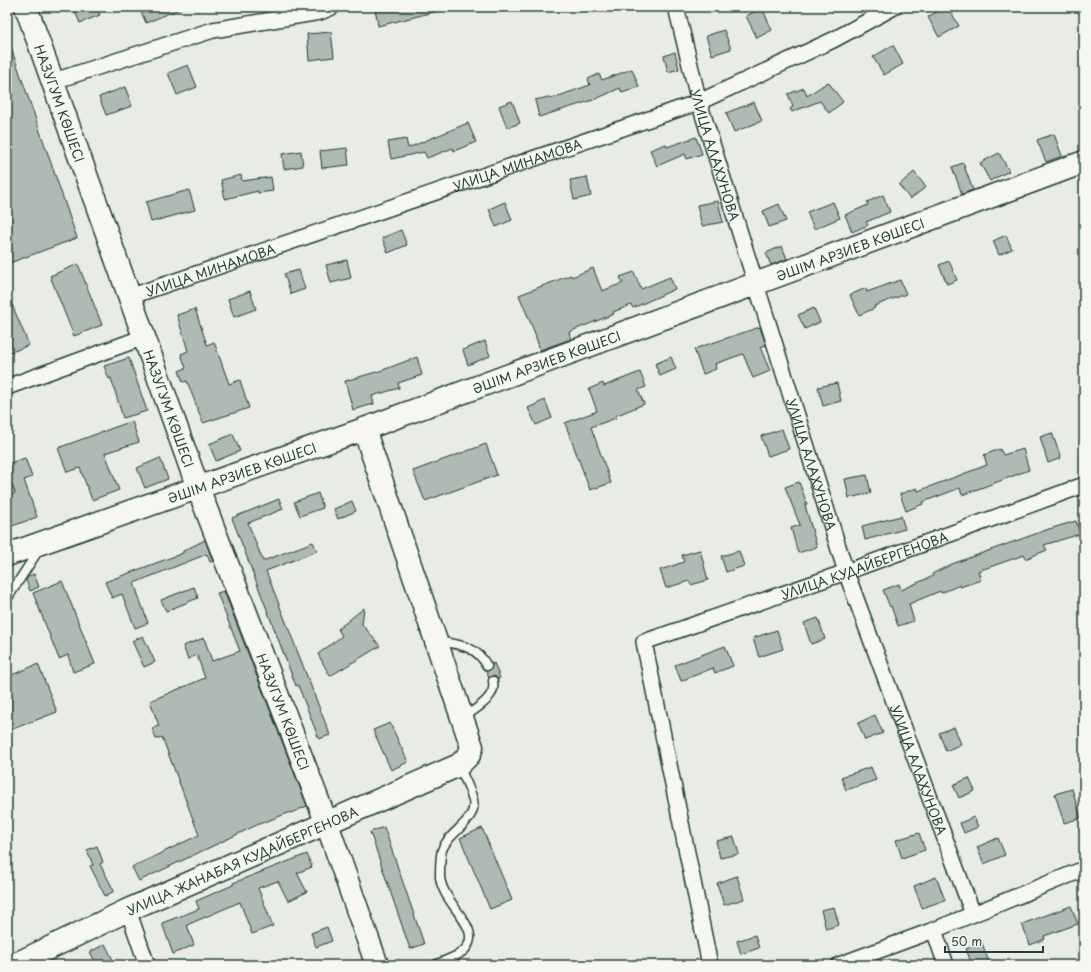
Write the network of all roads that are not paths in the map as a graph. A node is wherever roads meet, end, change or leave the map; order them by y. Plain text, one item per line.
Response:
1 (26, 7) edge
2 (332, 7) edge
3 (676, 7) edge
4 (894, 7) edge
5 (54, 81) junction
6 (699, 102) junction
7 (1084, 162) edge
8 (757, 285) junction
9 (129, 297) junction
10 (144, 337) junction
11 (7, 387) edge
12 (364, 429) junction
13 (1084, 485) edge
14 (198, 488) junction
15 (44, 542) junction
16 (7, 555) edge
17 (846, 572) junction
18 (7, 599) edge
19 (435, 640) junction
20 (487, 666) dead end
21 (493, 680) dead end
22 (462, 718) junction
23 (464, 760) junction
24 (327, 824) junction
25 (1084, 869) edge
26 (128, 910) junction
27 (972, 914) junction
28 (934, 930) junction
29 (14, 965) edge
30 (147, 965) edge
31 (377, 965) edge
32 (435, 965) edge
33 (710, 965) edge
34 (839, 965) edge
35 (946, 965) edge

1 - 5 street, НАЗУГУМ КӨШЕСІ
2 - 5 street
3 - 6 street, УЛИЦА АЛАХУНОВА
4 - 6 street, УЛИЦА МИНАМОВА
5 - 9 street, НАЗУГУМ КӨШЕСІ
6 - 8 street, УЛИЦА АЛАХУНОВА
6 - 9 street, УЛИЦА МИНАМОВА
7 - 8 street, ӘШІМ АРЗИЕВ КӨШЕСІ
8 - 12 street, ӘШІМ АРЗИЕВ КӨШЕСІ
8 - 17 street, УЛИЦА АЛАХУНОВА
9 - 10 street, НАЗУГУМ КӨШЕСІ
10 - 11 street
10 - 14 street, НАЗУГУМ КӨШЕСІ
12 - 14 street, ӘШІМ АРЗИЕВ КӨШЕСІ
12 - 19 street
13 - 17 street, УЛИЦА КУДАЙБЕРГЕНОВА
14 - 15 street, ӘШІМ АРЗИЕВ КӨШЕСІ
14 - 24 street, НАЗУГУМ КӨШЕСІ
15 - 16 street, ӘШІМ АРЗИЕВ КӨШЕСІ
15 - 18 lane
17 - 27 street, УЛИЦА АЛАХУНОВА
17 - 33 street, УЛИЦА КУДАЙБЕРГЕНОВА
19 - 20 lane
19 - 22 street
21 - 22 lane
22 - 23 street
23 - 24 street, УЛИЦА ЖАНАБАЯ КУДАЙБЕРГЕНОВА
23 - 32 lane
24 - 26 street, УЛИЦА ЖАНАБАЯ КУДАЙБЕРГЕНОВА
24 - 31 street, НАЗУГУМ КӨШЕСІ
25 - 27 street
26 - 29 street, УЛИЦА ЖАНАБАЯ КУДАЙБЕРГЕНОВА
26 - 30 street
27 - 28 street
28 - 34 street
28 - 35 street

